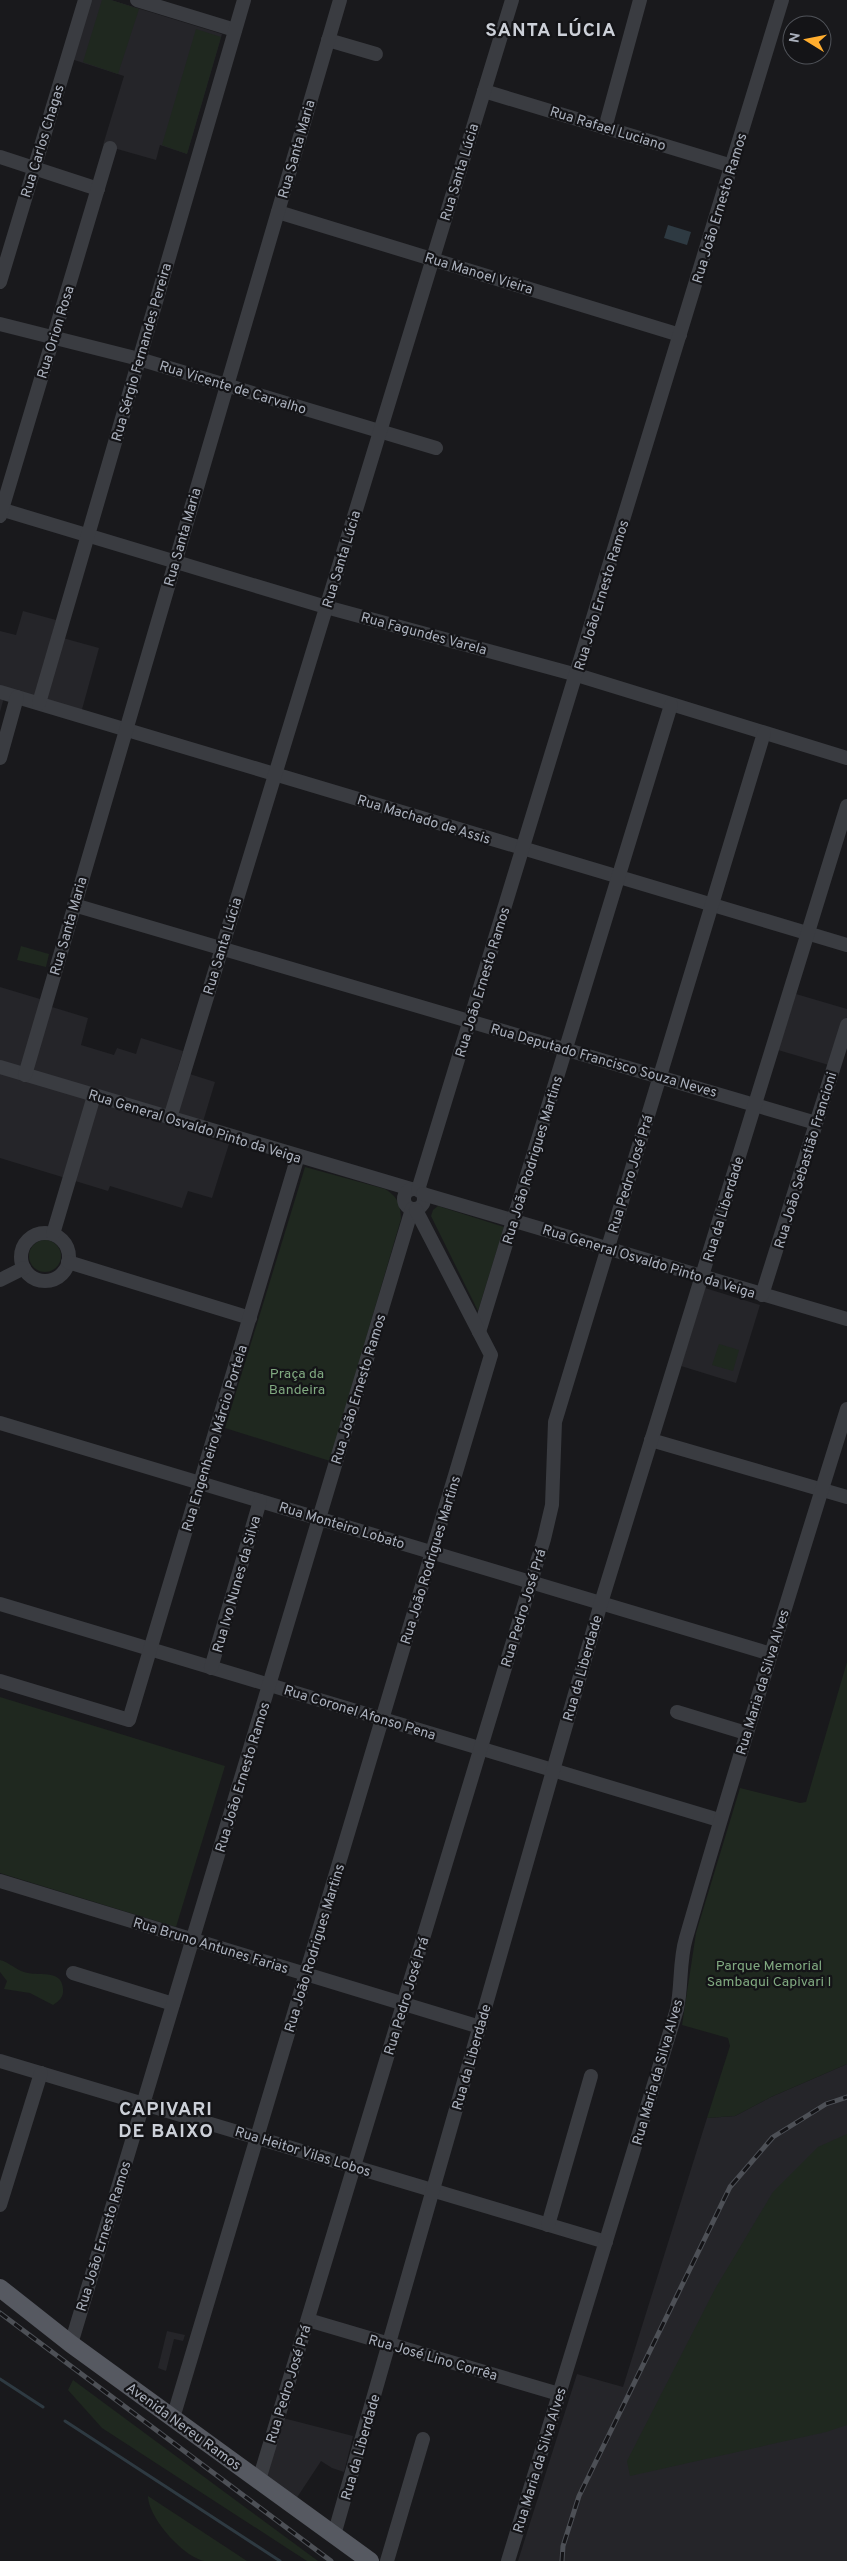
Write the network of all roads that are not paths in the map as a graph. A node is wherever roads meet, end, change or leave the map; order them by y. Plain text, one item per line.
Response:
1 (85, 0) edge
2 (137, 0) edge
3 (244, 0) edge
4 (340, 0) edge
5 (512, 0) edge
6 (640, 0) edge
7 (782, 0) edge
8 (152, 2) edge
9 (235, 30) junction
10 (328, 40) junction
11 (376, 54) dead end
12 (484, 91) junction
13 (605, 128) junction
14 (110, 148) dead end
15 (0, 157) edge
16 (732, 166) junction
17 (34, 169) junction
18 (98, 189) junction
19 (278, 212) junction
20 (433, 259) junction
21 (0, 282) edge
22 (0, 324) edge
23 (680, 335) junction
24 (54, 338) junction
25 (139, 359) junction
26 (227, 385) junction
27 (380, 431) junction
28 (436, 448) dead end
29 (1, 511) edge
30 (88, 535) junction
31 (175, 562) junction
32 (326, 607) junction
33 (577, 675) junction
34 (0, 692) edge
35 (18, 697) junction
36 (39, 703) junction
37 (671, 706) junction
38 (126, 729) junction
39 (764, 733) junction
40 (0, 758) edge
41 (847, 758) edge
42 (275, 774) junction
43 (847, 806) edge
44 (522, 848) junction
45 (619, 877) junction
46 (74, 905) junction
47 (712, 905) junction
48 (808, 934) junction
49 (847, 945) edge
50 (222, 949) junction
51 (470, 1021) junction
52 (847, 1025) edge
53 (566, 1050) junction
54 (0, 1067) edge
55 (25, 1075) junction
56 (660, 1077) junction
57 (94, 1096) junction
58 (755, 1105) junction
59 (170, 1118) junction
60 (816, 1123) junction
61 (298, 1156) junction
62 (414, 1199) junction
63 (513, 1221) junction
64 (53, 1234) junction
65 (607, 1249) junction
66 (68, 1262) junction
67 (24, 1268) junction
68 (702, 1277) junction
69 (0, 1280) edge
70 (762, 1295) junction
71 (250, 1318) junction
72 (847, 1319) edge
73 (479, 1332) junction
74 (847, 1409) edge
75 (0, 1423) edge
76 (651, 1440) junction
77 (200, 1483) junction
78 (822, 1490) junction
79 (847, 1497) edge
80 (260, 1501) junction
81 (319, 1518) junction
82 (432, 1552) junction
83 (531, 1582) junction
84 (601, 1603) junction
85 (0, 1604) edge
86 (150, 1650) junction
87 (771, 1654) junction
88 (211, 1668) junction
89 (0, 1681) edge
90 (269, 1685) junction
91 (678, 1712) dead end
92 (382, 1719) junction
93 (746, 1733) junction
94 (481, 1748) junction
95 (553, 1770) junction
96 (720, 1820) junction
97 (0, 1881) edge
98 (193, 1940) junction
99 (72, 1973) dead end
100 (306, 1974) junction
101 (174, 2004) junction
102 (404, 2004) junction
103 (480, 2027) junction
104 (0, 2061) edge
105 (41, 2073) junction
106 (591, 2076) dead end
107 (143, 2104) junction
108 (257, 2138) junction
109 (354, 2167) junction
110 (433, 2190) junction
111 (0, 2205) edge
112 (548, 2225) junction
113 (606, 2242) junction
114 (0, 2288) edge
115 (308, 2320) junction
116 (71, 2344) junction
117 (389, 2344) junction
118 (559, 2394) junction
119 (173, 2418) junction
120 (422, 2439) dead end
121 (259, 2480) junction
122 (334, 2535) junction
123 (370, 2561) edge
124 (387, 2561) edge
125 (508, 2561) edge

1 - 17 street, Rua Carlos Chagas
2 - 8 street
3 - 9 street, Rua Sérgio Fernandes Pereira
4 - 10 street, Rua Santa Maria
5 - 12 street, Rua Santa Lúcia
6 - 13 street
7 - 16 street, Rua João Ernesto Ramos
8 - 9 street
9 - 25 street, Rua Sérgio Fernandes Pereira
10 - 11 street
10 - 19 street, Rua Santa Maria
12 - 13 street, Rua Rafael Luciano
12 - 20 street, Rua Santa Lúcia
13 - 16 street, Rua Rafael Luciano
14 - 18 street, Rua Orion Rosa
15 - 17 street
16 - 23 street, Rua João Ernesto Ramos
17 - 18 street
17 - 21 street, Rua Carlos Chagas
18 - 24 street, Rua Orion Rosa
19 - 20 street, Rua Manoel Vieira
19 - 26 street, Rua Santa Maria
20 - 23 street, Rua Manoel Vieira
20 - 27 street, Rua Santa Lúcia
22 - 24 street, Rua Vicente de Carvalho
23 - 33 street, Rua João Ernesto Ramos
24 - 25 street, Rua Vicente de Carvalho
24 - 29 street, Rua Orion Rosa
25 - 26 street, Rua Vicente de Carvalho
25 - 30 street, Rua Sérgio Fernandes Pereira
26 - 27 street, Rua Vicente de Carvalho
26 - 31 street, Rua Santa Maria
27 - 28 street, Rua Vicente de Carvalho
27 - 32 street, Rua Santa Lúcia
29 - 30 street, Rua Fagundes Varela
30 - 31 street, Rua Fagundes Varela
30 - 36 street, Rua Sérgio Fernandes Pereira
31 - 32 street, Rua Fagundes Varela
31 - 38 street, Rua Santa Maria
32 - 33 street, Rua Fagundes Varela
32 - 42 street, Rua Santa Lúcia
33 - 37 street, Rua Fagundes Varela
33 - 44 street, Rua João Ernesto Ramos
34 - 35 street, Rua Machado de Assis
35 - 36 street, Rua Machado de Assis
35 - 40 street
36 - 38 street, Rua Machado de Assis
37 - 39 street, Rua Fagundes Varela
37 - 45 street, Rua João Rodrigues Martins
38 - 42 street, Rua Machado de Assis
38 - 46 street, Rua Santa Maria
39 - 41 street, Rua Fagundes Varela
39 - 47 street, Rua Pedro José Prá
42 - 44 street, Rua Machado de Assis
42 - 50 street, Rua Santa Lúcia
43 - 48 street, Rua da Liberdade
44 - 45 street, Rua Machado de Assis
44 - 51 street, Rua João Ernesto Ramos
45 - 47 street, Rua Machado de Assis
45 - 53 street, Rua João Rodrigues Martins
46 - 50 street, Rua Deputado Francisco Souza Neves
46 - 55 street, Rua Santa Maria
47 - 48 street, Rua Machado de Assis
47 - 56 street, Rua Pedro José Prá
48 - 49 street, Rua Machado de Assis
48 - 58 street, Rua da Liberdade
50 - 51 street, Rua Deputado Francisco Souza Neves
50 - 59 street, Rua Santa Lúcia
51 - 53 street, Rua Deputado Francisco Souza Neves
51 - 62 street, Rua João Ernesto Ramos
52 - 60 street, Rua João Sebastião Francioni
53 - 56 street, Rua Deputado Francisco Souza Neves
53 - 63 street, Rua João Rodrigues Martins
54 - 55 street, Rua General Osvaldo Pinto da Veiga
55 - 57 street, Rua General Osvaldo Pinto da Veiga
56 - 58 street, Rua Deputado Francisco Souza Neves
56 - 65 street, Rua Pedro José Prá
57 - 59 street, Rua General Osvaldo Pinto da Veiga
57 - 64 street
58 - 60 street, Rua Deputado Francisco Souza Neves
58 - 68 street, Rua da Liberdade
59 - 61 street, Rua General Osvaldo Pinto da Veiga
60 - 70 street, Rua João Sebastião Francioni
61 - 62 street, Rua General Osvaldo Pinto da Veiga
61 - 71 street, Rua Engenheiro Márcio Portela
62 - 63 street, Rua General Osvaldo Pinto da Veiga
62 - 73 street
62 - 81 street, Rua João Ernesto Ramos
63 - 65 street, Rua General Osvaldo Pinto da Veiga
63 - 73 street, Rua João Rodrigues Martins
64 - 66 street
64 - 67 street
65 - 68 street, Rua General Osvaldo Pinto da Veiga
65 - 83 street, Rua Pedro José Prá
66 - 67 street
66 - 71 street
67 - 69 street
68 - 70 street, Rua General Osvaldo Pinto da Veiga
68 - 76 street, Rua da Liberdade
70 - 72 street, Rua General Osvaldo Pinto da Veiga
71 - 77 street, Rua Engenheiro Márcio Portela
73 - 82 street, Rua João Rodrigues Martins
74 - 78 street, Rua Maria da Silva Alves
75 - 77 street, Rua Monteiro Lobato
76 - 78 street
76 - 84 street, Rua da Liberdade
77 - 80 street, Rua Monteiro Lobato
77 - 86 street, Rua Engenheiro Márcio Portela
78 - 79 street
78 - 87 street, Rua Maria da Silva Alves
80 - 81 street, Rua Monteiro Lobato
80 - 88 street, Rua Ivo Nunes da Silva
81 - 82 street, Rua Monteiro Lobato
81 - 90 street, Rua João Ernesto Ramos
82 - 83 street, Rua Monteiro Lobato
82 - 92 street, Rua João Rodrigues Martins
83 - 84 street, Rua Monteiro Lobato
83 - 94 street, Rua Pedro José Prá
84 - 87 street, Rua Monteiro Lobato
84 - 95 street, Rua da Liberdade
85 - 86 street, Rua Coronel Afonso Pena
86 - 88 street, Rua Coronel Afonso Pena
86 - 89 street, Rua Engenheiro Márcio Portela
87 - 93 street, Rua Maria da Silva Alves
88 - 90 street, Rua Coronel Afonso Pena
90 - 92 street, Rua Coronel Afonso Pena
90 - 98 street, Rua João Ernesto Ramos
91 - 93 street
92 - 94 street, Rua Coronel Afonso Pena
92 - 100 street, Rua João Rodrigues Martins
93 - 96 street, Rua Maria da Silva Alves
94 - 95 street, Rua Coronel Afonso Pena
94 - 102 street, Rua Pedro José Prá
95 - 96 street, Rua Coronel Afonso Pena
95 - 103 street, Rua da Liberdade
96 - 113 street, Rua Maria da Silva Alves
97 - 98 street, Rua Bruno Antunes Farias
98 - 100 street, Rua Bruno Antunes Farias
98 - 101 street, Rua João Ernesto Ramos
99 - 101 street
100 - 102 street, Rua Bruno Antunes Farias
100 - 108 street, Rua João Rodrigues Martins
101 - 107 street, Rua João Ernesto Ramos
102 - 103 street, Rua Bruno Antunes Farias
102 - 109 street, Rua Pedro José Prá
103 - 110 street, Rua da Liberdade
104 - 105 street, Rua Heitor Vilas Lobos
105 - 107 street, Rua Heitor Vilas Lobos
105 - 111 street
106 - 112 street
107 - 108 street, Rua Heitor Vilas Lobos
107 - 116 street, Rua João Ernesto Ramos
108 - 109 street, Rua Heitor Vilas Lobos
108 - 119 street, Rua João Rodrigues Martins
109 - 110 street, Rua Heitor Vilas Lobos
109 - 115 street, Rua Pedro José Prá
110 - 112 street, Rua Heitor Vilas Lobos
110 - 117 street, Rua da Liberdade
112 - 113 street, Rua Heitor Vilas Lobos
113 - 118 street, Rua Maria da Silva Alves
114 - 116 main road, Avenida Nereu Ramos
115 - 117 street, Rua José Lino Corrêa
115 - 121 street, Rua Pedro José Prá
116 - 119 main road, Avenida Nereu Ramos
117 - 118 street, Rua José Lino Corrêa
117 - 122 street, Rua da Liberdade
118 - 125 street, Rua Maria da Silva Alves
119 - 121 main road, Avenida Nereu Ramos
120 - 124 street
121 - 122 main road, Avenida Nereu Ramos
122 - 123 main road, Avenida Nereu Ramos

